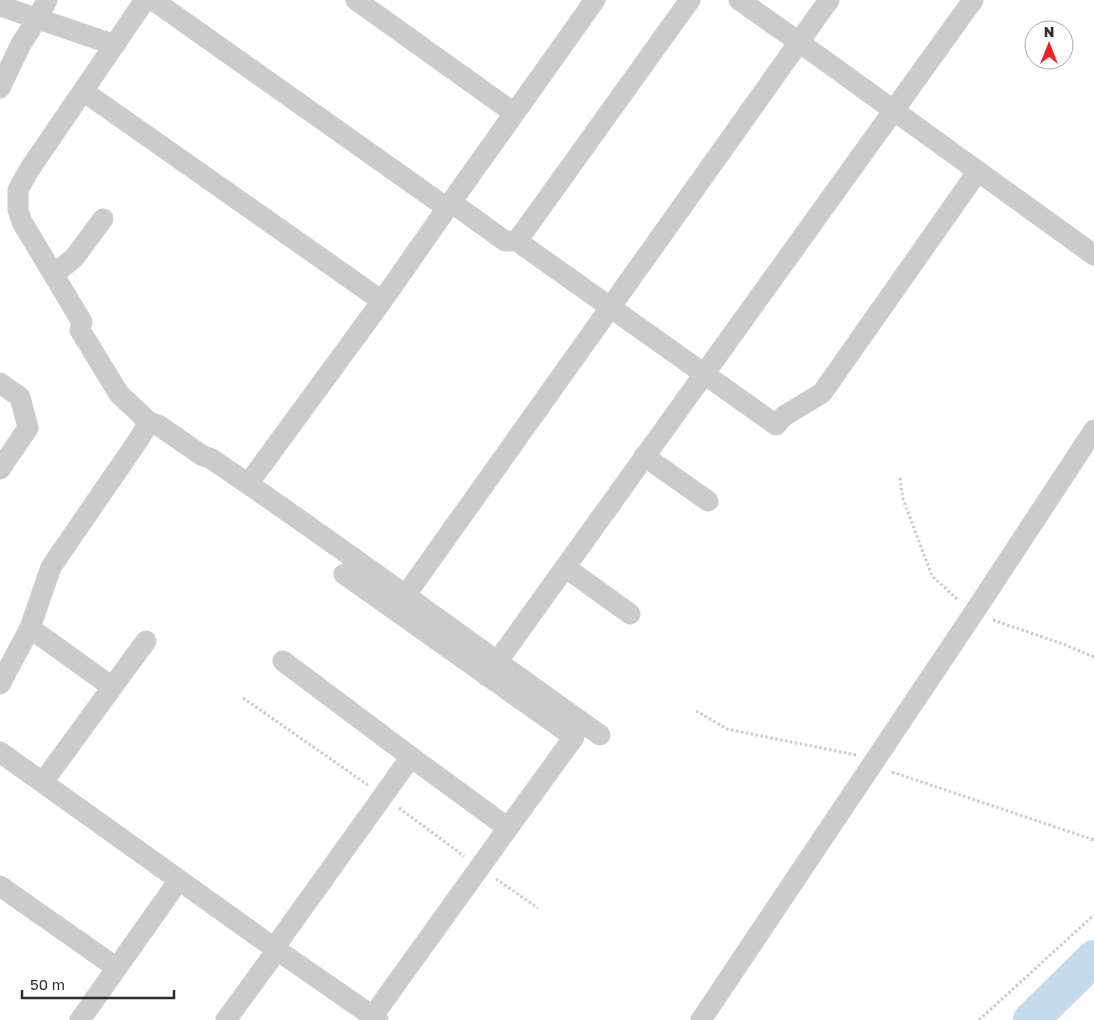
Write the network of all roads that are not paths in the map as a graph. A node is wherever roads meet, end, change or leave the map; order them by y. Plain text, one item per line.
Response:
1 (145, 0) edge
2 (153, 0) edge
3 (356, 0) edge
4 (595, 0) edge
5 (690, 0) edge
6 (739, 0) edge
7 (829, 0) edge
8 (973, 0) edge
9 (0, 6) edge
10 (42, 9) edge
11 (799, 42) junction
12 (115, 45) junction
13 (0, 88) edge
14 (83, 91) junction
15 (893, 110) junction
16 (514, 113) junction
17 (978, 170) junction
18 (449, 205) junction
19 (103, 219) dead end
20 (517, 241) junction
21 (1094, 255) edge
22 (54, 274) junction
23 (382, 301) junction
24 (610, 307) junction
25 (703, 373) junction
26 (0, 383) edge
27 (149, 422) junction
28 (1094, 430) edge
29 (644, 456) junction
30 (0, 469) edge
31 (248, 484) junction
32 (708, 501) dead end
33 (564, 567) junction
34 (344, 574) dead end
35 (400, 602) junction
36 (630, 614) dead end
37 (30, 628) junction
38 (146, 641) dead end
39 (283, 661) dead end
40 (492, 669) junction
41 (0, 684) edge
42 (112, 687) junction
43 (600, 735) dead end
44 (0, 752) edge
45 (411, 757) junction
46 (43, 782) junction
47 (508, 828) junction
48 (179, 880) junction
49 (0, 886) edge
50 (276, 949) junction
51 (117, 968) junction
52 (373, 1019) edge
53 (80, 1020) edge
54 (226, 1020) edge
55 (701, 1020) edge

1 - 12 street
2 - 18 street
3 - 16 street
4 - 16 street
5 - 20 street
6 - 11 street
7 - 11 street
8 - 15 street
9 - 10 street
10 - 12 street
10 - 13 street
11 - 15 street
11 - 24 street
12 - 14 street
14 - 22 street
14 - 23 street
15 - 17 street
15 - 25 street
16 - 18 street
17 - 21 street
17 - 25 street
18 - 20 street
18 - 23 street
19 - 22 street
20 - 24 street
22 - 27 street
23 - 31 street
24 - 25 street
24 - 35 street
25 - 29 street
26 - 30 street
27 - 31 street
27 - 37 street
28 - 55 street
29 - 32 street
29 - 33 street
31 - 35 street
33 - 36 street
33 - 40 street
34 - 35 street
35 - 40 street
37 - 41 street
37 - 42 street
38 - 42 street
39 - 45 street
40 - 43 street
40 - 47 street
42 - 46 street
44 - 46 street
45 - 47 street
45 - 50 street
46 - 48 street
47 - 52 street
48 - 50 street
48 - 51 street
49 - 51 street
50 - 52 street
50 - 54 street
51 - 53 street

